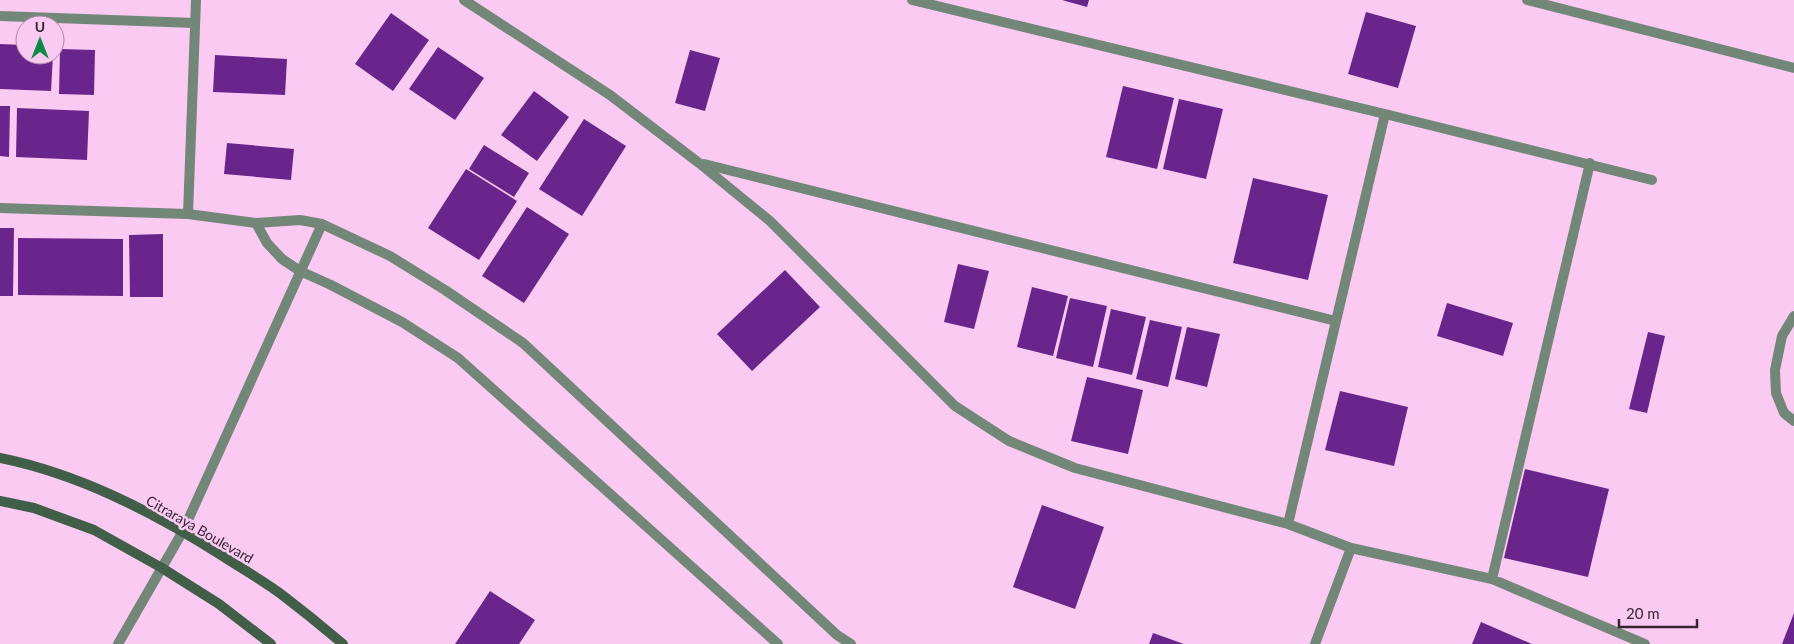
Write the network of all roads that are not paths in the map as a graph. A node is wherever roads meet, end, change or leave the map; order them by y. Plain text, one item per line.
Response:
1 (196, 0) edge
2 (464, 0) edge
3 (912, 0) edge
4 (1526, 0) edge
5 (0, 16) edge
6 (195, 23) junction
7 (1794, 68) edge
8 (1386, 114) junction
9 (699, 163) junction
10 (1590, 164) junction
11 (1652, 180) dead end
12 (0, 208) edge
13 (188, 214) junction
14 (256, 223) junction
15 (322, 224) junction
16 (300, 272) junction
17 (1794, 316) edge
18 (1336, 321) junction
19 (1794, 421) edge
20 (0, 458) edge
21 (0, 501) edge
22 (1288, 524) junction
23 (183, 531) junction
24 (1351, 548) junction
25 (162, 568) junction
26 (1492, 579) junction
27 (118, 644) edge
28 (271, 644) edge
29 (343, 644) edge
30 (778, 644) edge
31 (851, 644) edge
32 (1315, 644) edge
33 (1645, 644) edge

1 - 6 street
2 - 9 street
3 - 8 street
4 - 7 street
5 - 6 street
6 - 13 street
8 - 10 street
8 - 18 street
9 - 18 street
9 - 22 street
10 - 11 street
10 - 26 street
12 - 13 street
13 - 14 street
14 - 15 street
14 - 16 street
15 - 16 street
15 - 31 street
16 - 23 street
16 - 30 street
17 - 19 street
18 - 22 street
20 - 23 main road, Citraraya Boulevard
21 - 25 main road
22 - 24 street
23 - 25 street
23 - 29 main road, Citraraya Boulevard
24 - 26 street
24 - 32 street
25 - 27 street
25 - 28 main road
26 - 33 street

